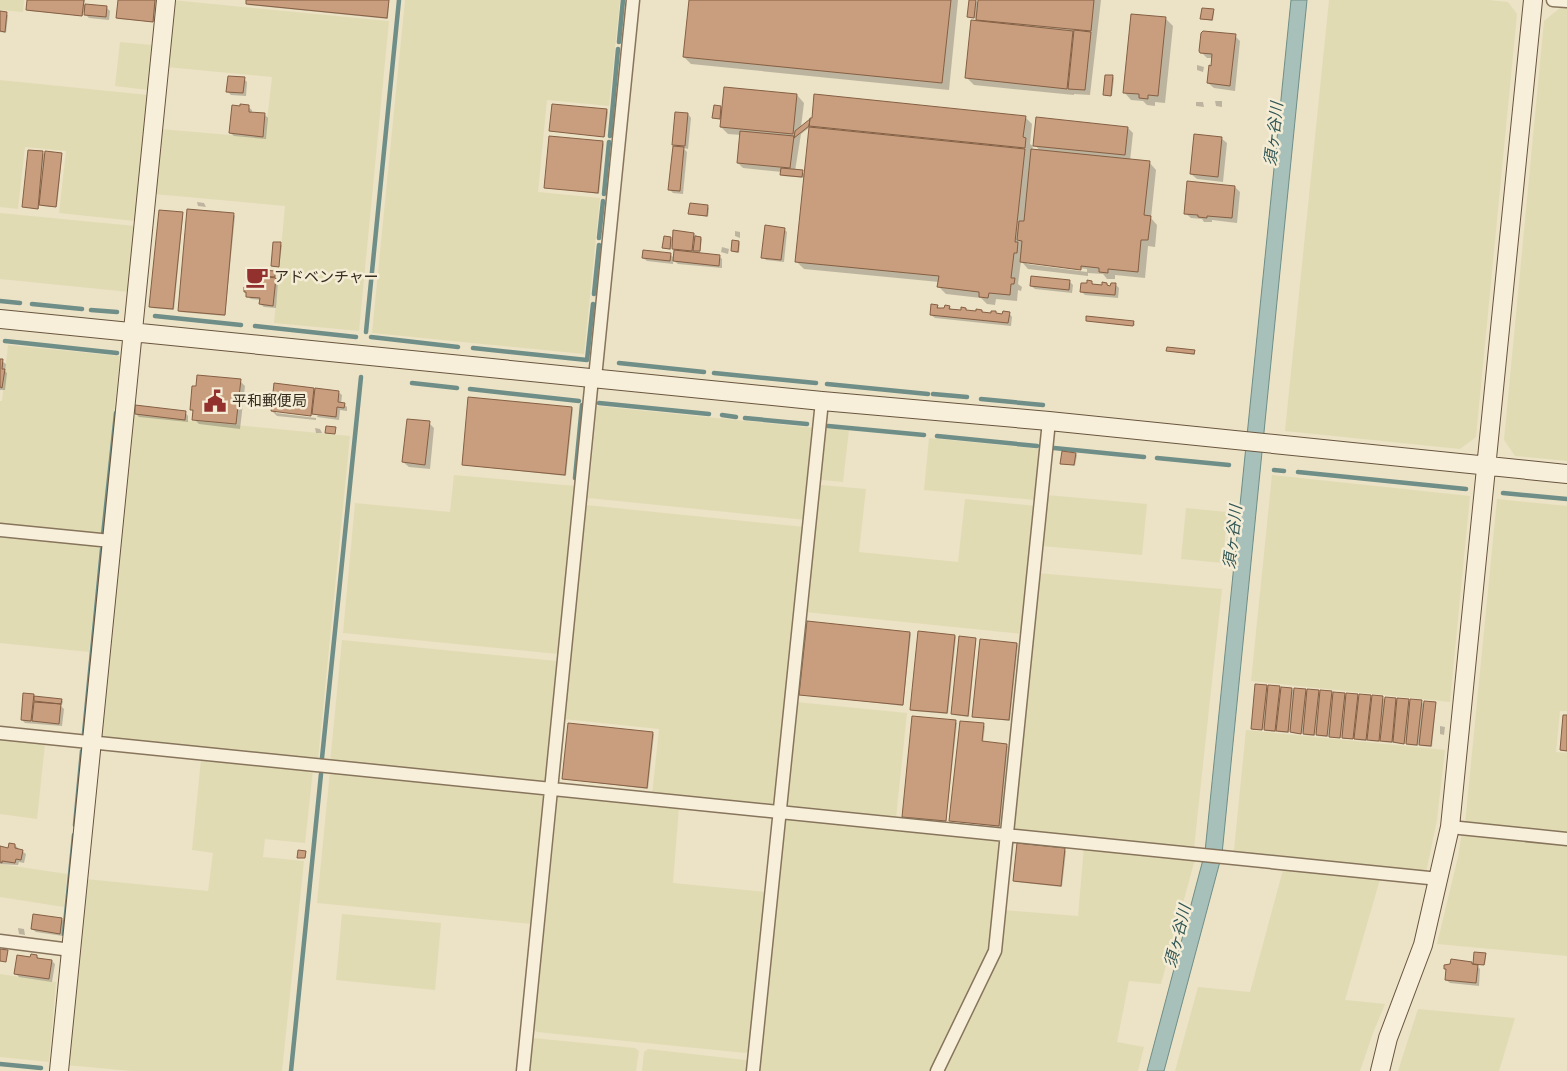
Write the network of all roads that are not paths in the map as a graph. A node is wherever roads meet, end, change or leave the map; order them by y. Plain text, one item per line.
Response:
1 (166, 0) edge
2 (633, 0) edge
3 (1533, 0) edge
4 (1553, 0) edge
5 (1567, 1) edge
6 (0, 319) edge
7 (132, 333) junction
8 (594, 378) junction
9 (822, 401) junction
10 (1049, 421) junction
11 (1486, 466) junction
12 (1567, 474) edge
13 (0, 530) edge
14 (111, 541) junction
15 (0, 733) edge
16 (91, 742) junction
17 (551, 789) junction
18 (780, 812) junction
19 (1450, 827) junction
20 (1007, 835) junction
21 (1567, 839) edge
22 (1439, 878) junction
23 (0, 940) edge
24 (71, 950) junction
25 (59, 1071) edge
26 (523, 1071) edge
27 (753, 1071) edge
28 (937, 1071) edge
29 (1380, 1071) edge

1 - 7 street
2 - 8 street
3 - 11 street
4 - 5 street
6 - 7 street
7 - 8 street
7 - 14 street
8 - 9 street
8 - 17 street
9 - 10 street
9 - 18 street
10 - 11 street
10 - 20 street
11 - 12 street
11 - 19 street
13 - 14 street
14 - 16 street
15 - 16 street
16 - 17 street
16 - 24 street
17 - 18 street
17 - 26 street
18 - 20 street
18 - 27 street
19 - 21 street
19 - 22 street
20 - 22 street
20 - 28 street
22 - 29 street
23 - 24 street
24 - 25 street

